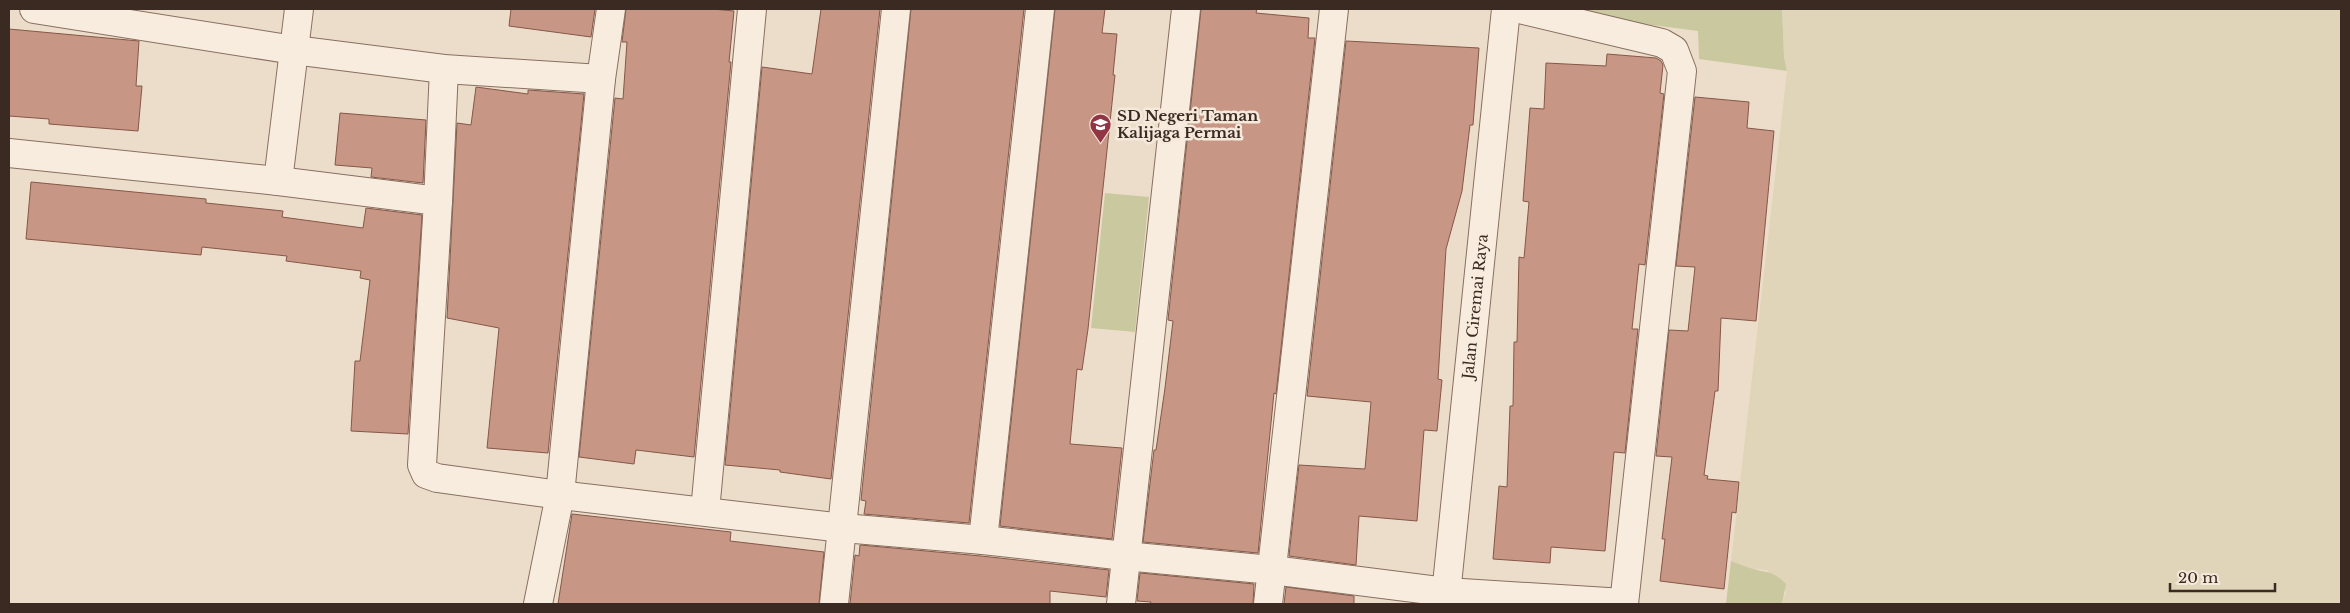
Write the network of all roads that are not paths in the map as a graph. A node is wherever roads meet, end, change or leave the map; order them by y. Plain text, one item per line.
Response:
1 (34, 9) edge
2 (299, 9) edge
3 (611, 9) edge
4 (752, 9) edge
5 (896, 9) edge
6 (1040, 9) edge
7 (1186, 9) edge
8 (1334, 9) edge
9 (1506, 9) edge
10 (1519, 9) edge
11 (294, 50) junction
12 (444, 69) junction
13 (601, 79) junction
14 (9, 154) edge
15 (278, 181) junction
16 (438, 201) junction
17 (560, 495) junction
18 (705, 512) junction
19 (843, 528) junction
20 (983, 540) junction
21 (1125, 556) junction
22 (1272, 570) junction
23 (1446, 598) edge
24 (538, 604) edge
25 (834, 604) edge
26 (1121, 604) edge
27 (1268, 604) edge
28 (1624, 604) edge

1 - 11 street
2 - 11 street
3 - 13 street
4 - 18 street
5 - 19 street
6 - 20 street
7 - 21 street
8 - 22 street
9 - 23 street, Jalan Ciremai Raya
10 - 28 street
11 - 12 street
11 - 15 street
12 - 13 street
12 - 16 street
13 - 17 street
14 - 15 street
15 - 16 street
16 - 17 street
17 - 18 street
17 - 24 street
18 - 19 street
19 - 20 street
19 - 25 street
20 - 21 street
21 - 22 street
21 - 26 street
22 - 23 street
22 - 27 street
23 - 28 street

